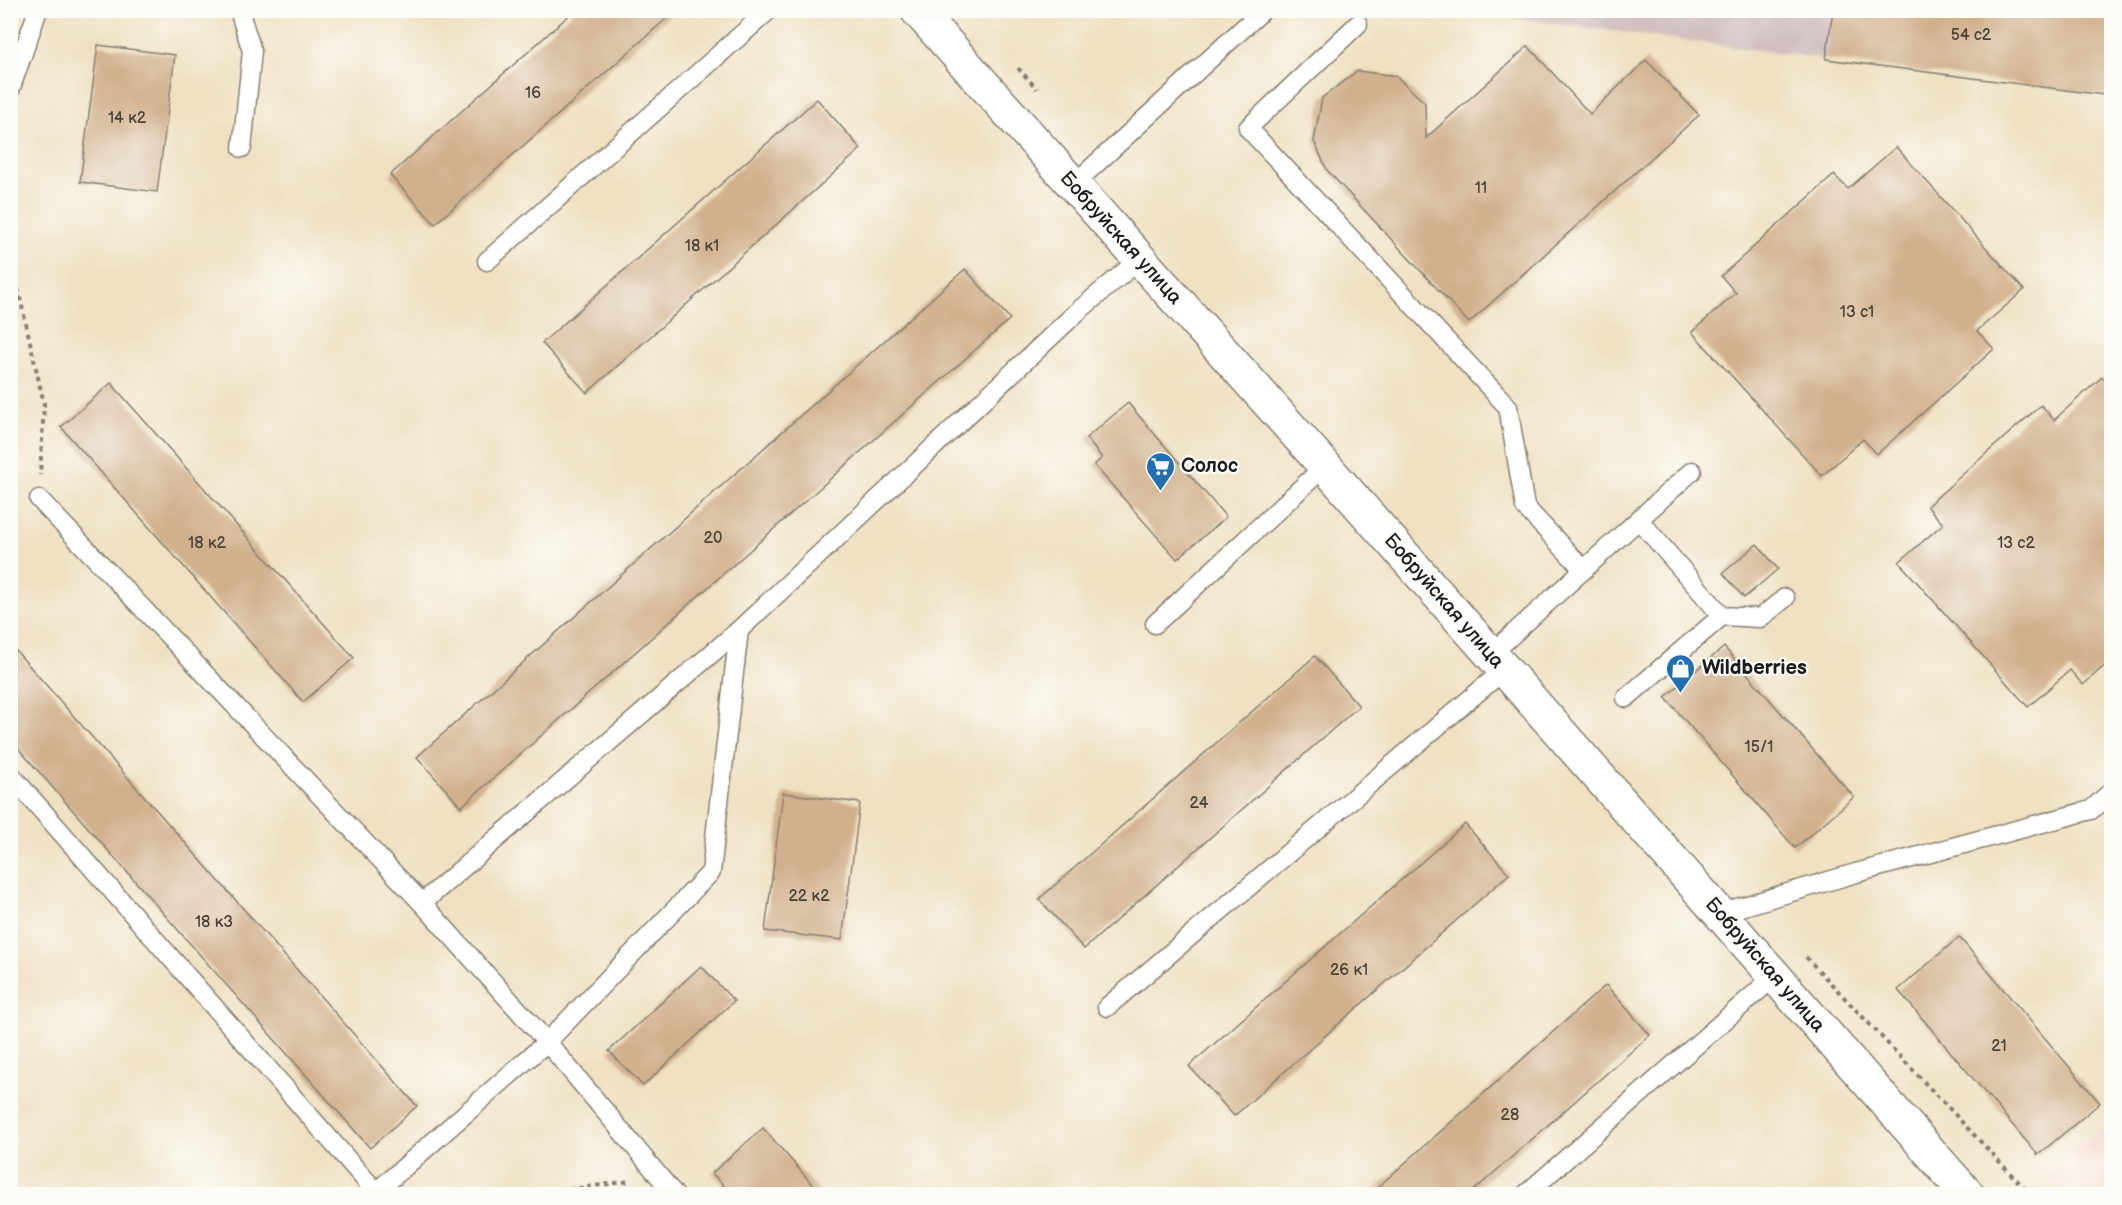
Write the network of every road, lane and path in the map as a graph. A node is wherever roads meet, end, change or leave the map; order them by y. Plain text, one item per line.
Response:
1 (38, 10) edge
2 (239, 10) edge
3 (769, 10) edge
4 (917, 10) edge
5 (1263, 10) edge
6 (1358, 24) dead end
7 (10, 90) edge
8 (242, 148) dead end
9 (1073, 185) junction
10 (1140, 259) junction
11 (487, 261) dead end
12 (10, 272) edge
13 (1325, 466) junction
14 (1692, 471) dead end
15 (39, 499) joint
16 (1639, 520) junction
17 (1584, 570) junction
18 (1785, 598) dead end
19 (1722, 616) junction
20 (1155, 624) dead end
21 (739, 630) junction
22 (1498, 662) junction
23 (1626, 698) dead end
24 (10, 774) edge
25 (2112, 791) edge
26 (422, 903) junction
27 (1720, 913) junction
28 (1775, 976) junction
29 (1107, 1007) dead end
30 (547, 1042) junction
31 (660, 1178) junction
32 (552, 1194) edge
33 (674, 1194) edge
34 (1526, 1194) edge
35 (1967, 1194) edge

1 - 7 lane
2 - 8 lane
3 - 11 lane
4 - 9 street, Бобруйская улица
5 - 9 lane
6 - 17 lane
9 - 10 street, Бобруйская улица
10 - 13 street, Бобруйская улица
10 - 21 lane
12 - 15 path
13 - 20 lane
13 - 22 street, Бобруйская улица
14 - 16 lane
15 - 26 lane
16 - 17 lane
16 - 19 lane
17 - 22 lane
18 - 19 lane
19 - 23 lane
21 - 26 lane
21 - 30 lane
22 - 27 street, Бобруйская улица
22 - 29 lane
24 - 30 lane
25 - 27 lane
26 - 30 lane
27 - 28 street, Бобруйская улица
28 - 34 lane
28 - 35 street, Бобруйская улица
30 - 31 lane
31 - 32 path
31 - 33 lane

